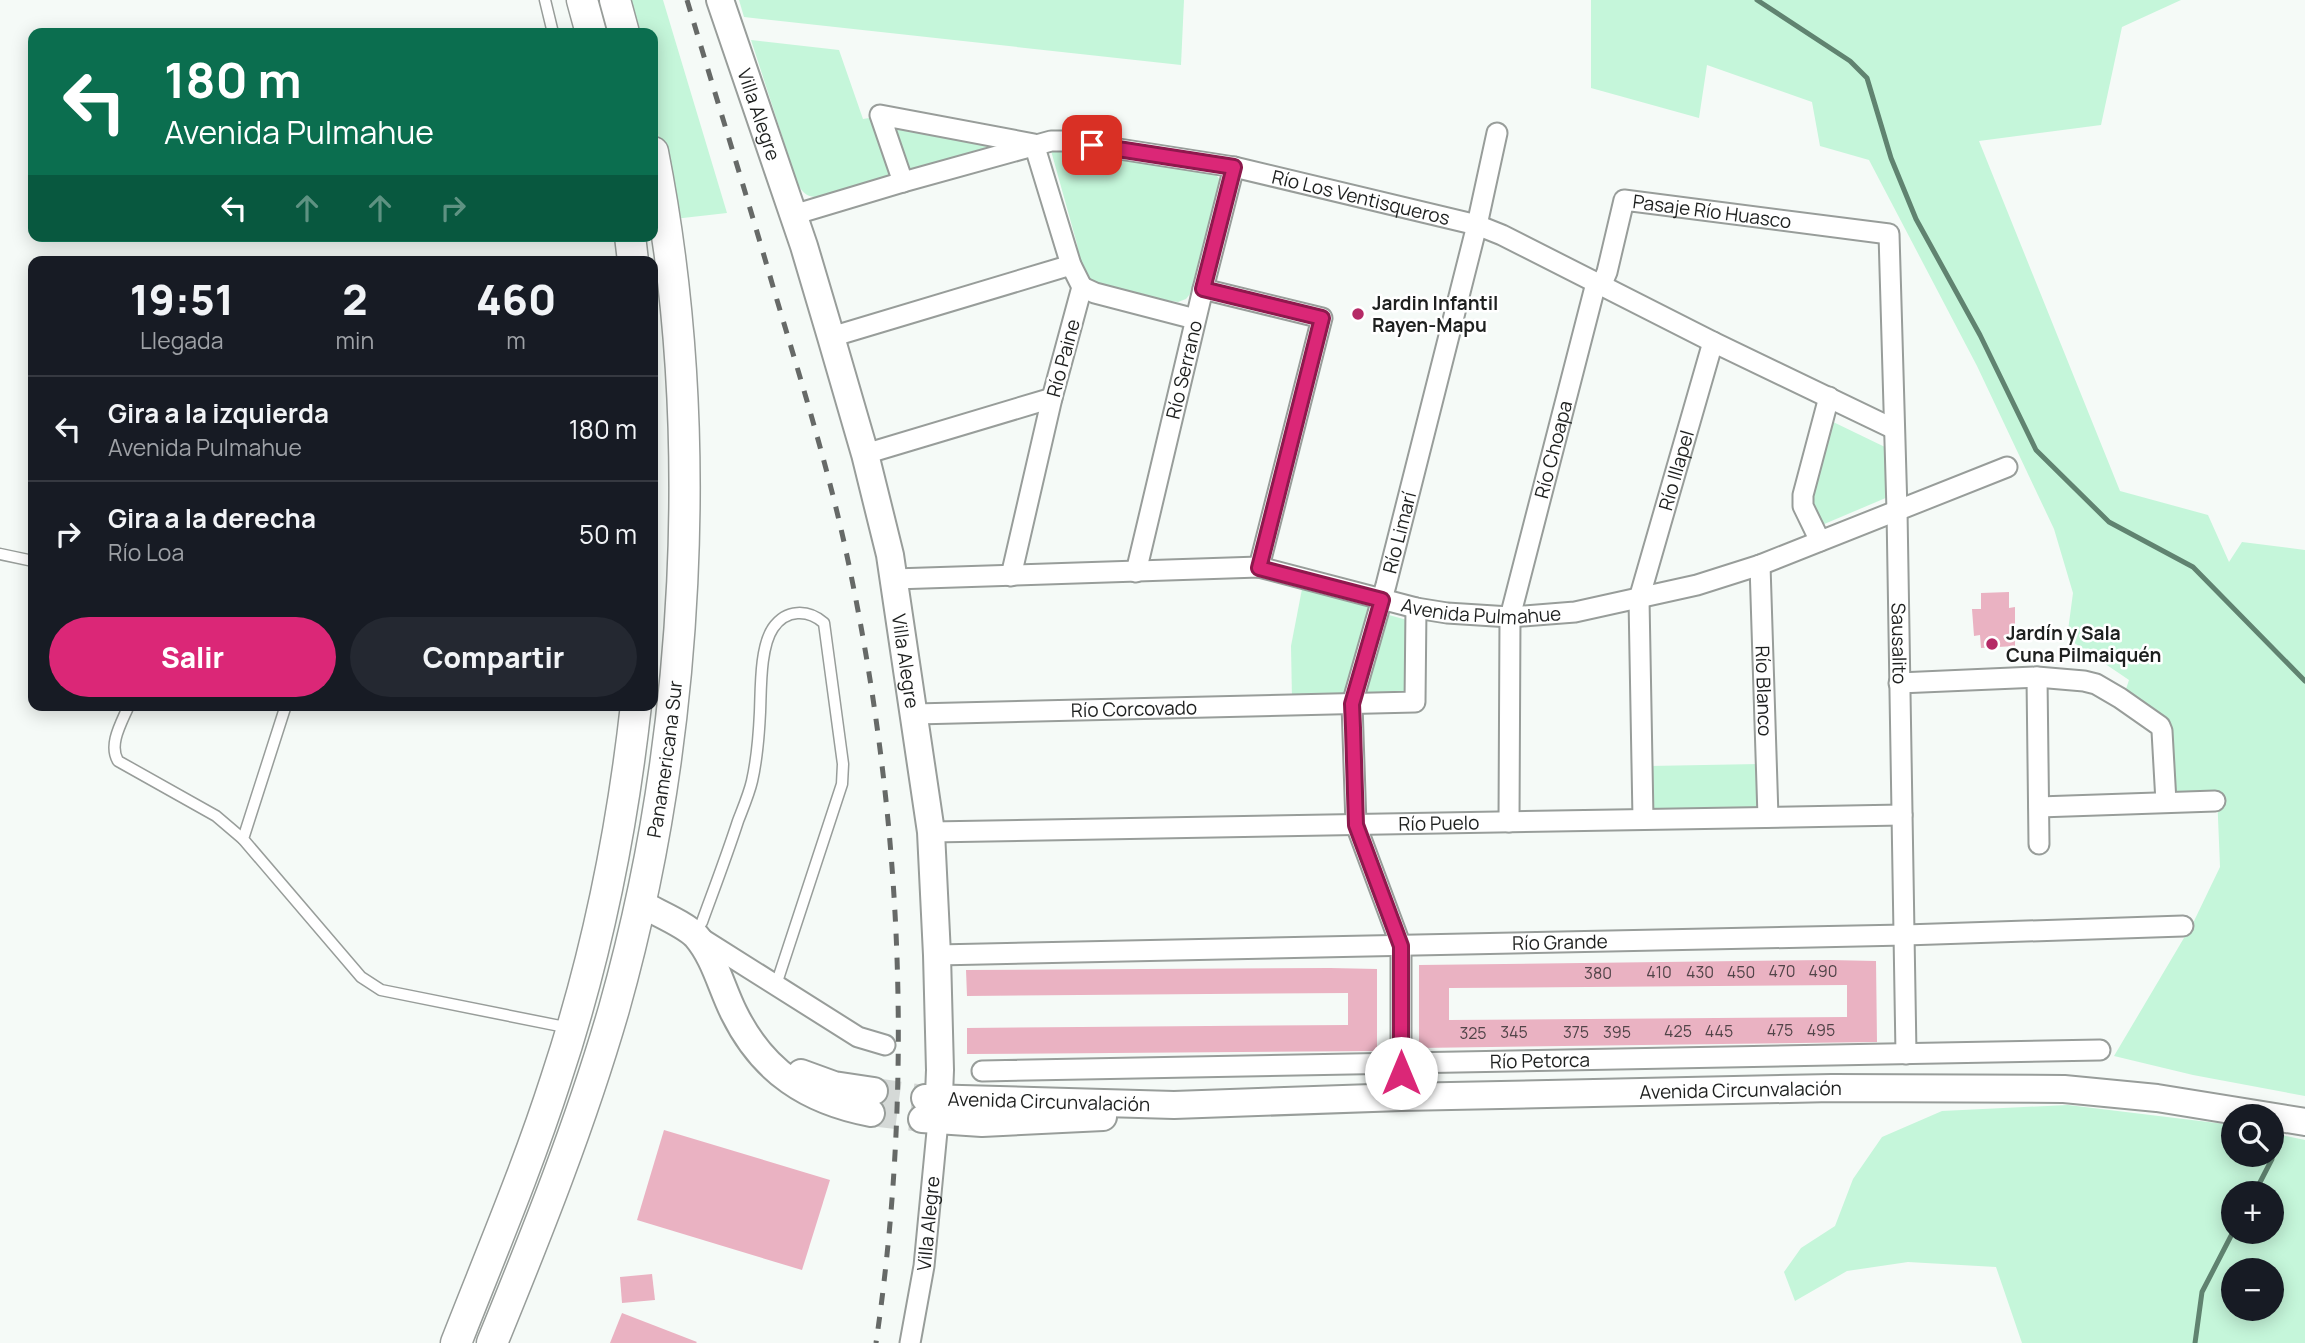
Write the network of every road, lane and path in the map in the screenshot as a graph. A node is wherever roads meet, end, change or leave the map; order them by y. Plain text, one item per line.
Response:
1 (545, 0) edge
2 (582, 0) edge
3 (615, 0) edge
4 (720, 0) edge
5 (552, 28) edge
6 (590, 28) edge
7 (623, 28) edge
8 (1497, 133) dead end
9 (1034, 145) junction
10 (1234, 167) junction
11 (658, 181) edge
12 (904, 182) junction
13 (793, 215) junction
14 (1477, 225) junction
15 (1889, 234) joint
16 (1070, 265) junction
17 (1598, 285) junction
18 (1082, 287) junction
19 (1203, 289) junction
20 (1195, 319) junction
21 (831, 337) junction
22 (1713, 342) junction
23 (1829, 397) junction
24 (1052, 398) junction
25 (1894, 429) junction
26 (865, 454) junction
27 (2007, 467) dead end
28 (1897, 511) junction
29 (1820, 541) junction
30 (0, 554) edge
31 (28, 560) edge
32 (1760, 565) junction
33 (1259, 568) junction
34 (1136, 572) junction
35 (1011, 576) junction
36 (894, 579) junction
37 (1639, 599) junction
38 (1382, 600) junction
39 (1416, 608) junction
40 (1510, 617) junction
41 (2037, 677) junction
42 (1899, 683) junction
43 (1352, 704) junction
44 (127, 711) edge
45 (284, 711) edge
46 (635, 711) edge
47 (915, 714) junction
48 (2215, 801) dead end
49 (2166, 803) junction
50 (2039, 807) junction
51 (1902, 815) junction
52 (1768, 817) junction
53 (1643, 819) junction
54 (1509, 822) junction
55 (1356, 825) junction
56 (931, 832) junction
57 (243, 839) junction
58 (2039, 844) dead end
59 (640, 903) junction
60 (2183, 926) dead end
61 (694, 934) junction
62 (1905, 935) junction
63 (1401, 946) junction
64 (937, 955) junction
65 (776, 985) junction
66 (572, 1028) junction
67 (885, 1045) dead end
68 (2100, 1050) dead end
69 (1906, 1054) junction
70 (1401, 1063) junction
71 (982, 1071) dead end
72 (1401, 1097) junction
73 (872, 1102) tunnel mouth
74 (931, 1109) junction
75 (2305, 1122) edge
76 (502, 1226) junction
77 (534, 1239) junction
78 (456, 1343) edge
79 (492, 1343) edge
80 (910, 1343) edge

1 - 5 lane
2 - 6 main road
3 - 7 main road
4 - 13 main road, Villa Alegre
8 - 14 street, Río Limarí
9 - 10 street, Río Los Ventisqueros
9 - 12 street, Río Los Ventisqueros
9 - 12 street
9 - 16 street
10 - 14 street, Río Los Ventisqueros
10 - 19 street, Río Serrano
11 - 59 main road, Panamericana Sur
12 - 13 street, Río Los Ventisqueros
13 - 21 main road, Villa Alegre
14 - 17 street, Río Los Ventisqueros
14 - 38 street, Río Limarí
15 - 17 street, Pasaje Río Huasco
15 - 25 street, Sausalito
16 - 18 street
16 - 21 street
17 - 22 street, Río Los Ventisqueros
17 - 40 street, Río Choapa
18 - 20 street
18 - 24 street, Río Paine
19 - 20 street, Río Serrano
19 - 33 street
20 - 34 street, Río Serrano
21 - 26 main road, Villa Alegre
22 - 23 street, Río Los Ventisqueros
22 - 37 street, Río Illapel
23 - 25 street, Río Los Ventisqueros
23 - 29 street
24 - 26 street
24 - 35 street, Río Paine
25 - 28 street, Sausalito
26 - 36 main road, Villa Alegre
27 - 28 street, Avenida Pulmahue
28 - 29 street, Avenida Pulmahue
28 - 42 street, Sausalito
29 - 32 street, Avenida Pulmahue
30 - 31 lane
32 - 37 street, Avenida Pulmahue
32 - 52 street, Río Blanco
33 - 34 street, Avenida Pulmahue
33 - 38 street, Avenida Pulmahue
34 - 35 street, Avenida Pulmahue
35 - 36 street, Avenida Pulmahue
36 - 47 main road, Villa Alegre
37 - 40 street, Avenida Pulmahue
37 - 53 street, Río Illapel
38 - 39 street, Avenida Pulmahue
38 - 43 street, Río Limarí
39 - 40 street, Avenida Pulmahue
39 - 43 street, Río Corcovado
40 - 54 street, Río Choapa
41 - 42 street
41 - 49 street
41 - 50 street
42 - 51 street, Sausalito
43 - 47 street, Río Corcovado
43 - 55 street, Río Limarí
44 - 57 lane
45 - 57 lane
46 - 66 main road, Panamericana Sur
47 - 56 main road, Villa Alegre
48 - 49 street
49 - 50 street
50 - 58 street
51 - 52 street, Río Puelo
51 - 62 street, Sausalito
52 - 53 street, Río Puelo
53 - 54 street, Río Puelo
54 - 55 street, Río Puelo
55 - 56 street, Río Puelo
55 - 63 street, Río Limarí
56 - 64 main road, Villa Alegre
57 - 66 lane
59 - 61 main road
59 - 77 main road, Panamericana Sur
60 - 62 street, Río Grande
61 - 65 street
61 - 65 lane
61 - 73 main road
62 - 63 street, Río Grande
62 - 69 street, Sausalito
63 - 64 street, Río Grande
63 - 70 street, Río Limarí
64 - 74 main road, Villa Alegre
65 - 67 street
66 - 76 main road, Panamericana Sur
68 - 69 street, Río Petorca
69 - 70 street, Río Petorca
70 - 71 street, Río Petorca
70 - 72 street, Río Limarí
72 - 74 main road, Avenida Circunvalación
72 - 75 main road, Avenida Circunvalación
74 - 80 street, Villa Alegre
76 - 77 main road
76 - 78 main road, Panamericana Sur
77 - 79 main road, Panamericana Sur

